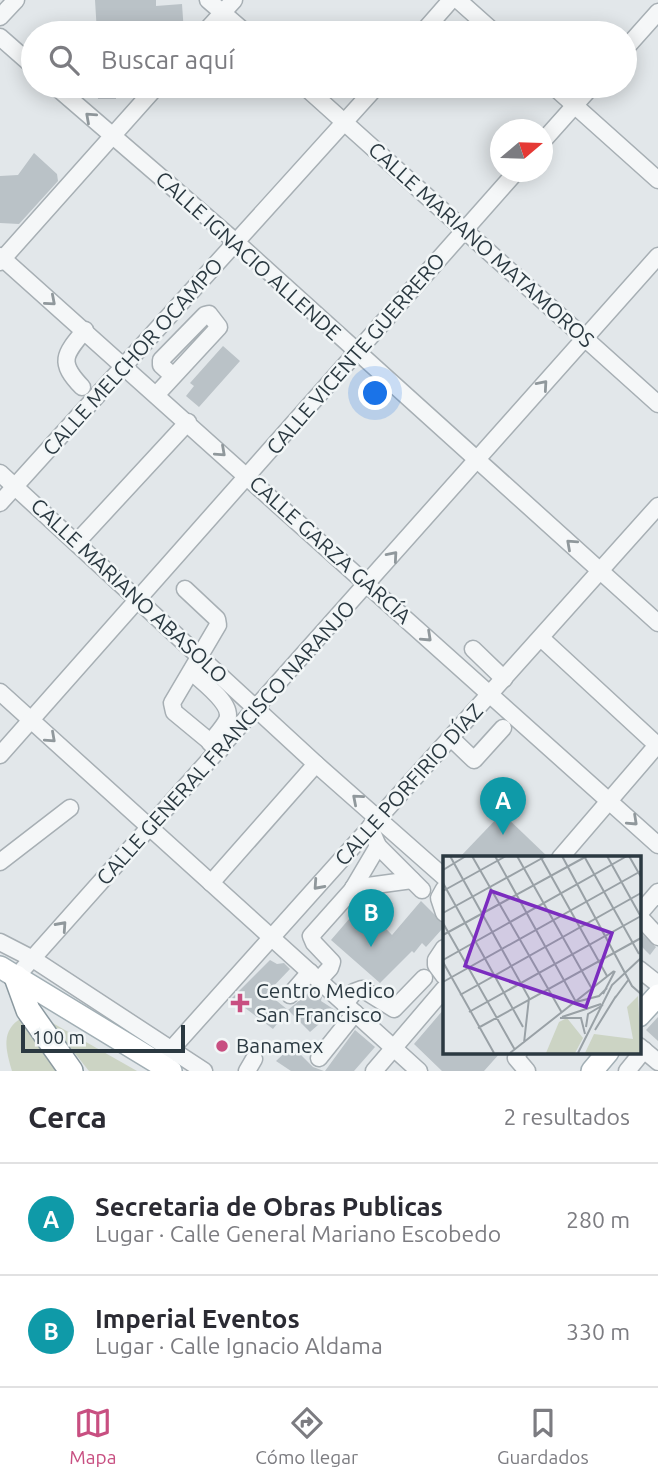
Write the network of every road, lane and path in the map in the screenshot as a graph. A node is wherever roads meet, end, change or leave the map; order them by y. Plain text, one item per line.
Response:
1 (16, 0) edge
2 (208, 0) edge
3 (451, 0) edge
4 (458, 0) edge
5 (228, 6) edge
6 (658, 12) edge
7 (0, 18) edge
8 (215, 21) edge
9 (238, 21) edge
10 (433, 21) edge
11 (482, 21) edge
12 (637, 36) edge
13 (0, 37) edge
14 (21, 55) edge
15 (69, 98) edge
16 (146, 98) edge
17 (318, 98) edge
18 (366, 98) edge
19 (567, 98) edge
20 (581, 98) edge
21 (575, 105) junction
22 (345, 122) junction
23 (553, 130) edge
24 (112, 136) junction
25 (658, 180) edge
26 (507, 182) edge
27 (465, 230) junction
28 (237, 243) junction
29 (658, 256) edge
30 (1, 258) edge
31 (180, 306) junction
32 (85, 330) junction
33 (585, 338) junction
34 (356, 352) junction
35 (126, 366) junction
36 (82, 387) dead end
37 (157, 394) junction
38 (658, 404) edge
39 (188, 422) junction
40 (478, 460) junction
41 (0, 473) edge
42 (248, 477) junction
43 (15, 486) junction
44 (0, 503) edge
45 (658, 506) edge
46 (77, 542) junction
47 (599, 570) junction
48 (368, 584) junction
49 (185, 589) dead end
50 (139, 598) junction
51 (658, 623) edge
52 (541, 638) junction
53 (472, 649) dead end
54 (201, 657) junction
55 (192, 672) junction
56 (504, 679) junction
57 (0, 692) edge
58 (489, 696) junction
59 (257, 709) junction
60 (31, 720) junction
61 (503, 729) dead end
62 (451, 738) junction
63 (657, 744) edge
64 (215, 747) junction
65 (0, 755) edge
66 (316, 764) junction
67 (610, 800) junction
68 (71, 808) dead end
69 (374, 822) junction
70 (150, 828) junction
71 (658, 845) edge
72 (378, 846) junction
73 (562, 856) edge
74 (0, 862) edge
75 (443, 876) edge
76 (211, 883) junction
77 (353, 888) junction
78 (443, 891) edge
79 (658, 892) edge
80 (443, 911) edge
81 (640, 914) edge
82 (640, 916) edge
83 (272, 937) junction
84 (658, 937) edge
85 (0, 942) edge
86 (443, 950) edge
87 (33, 958) junction
88 (640, 970) edge
89 (8, 972) edge
90 (443, 974) edge
91 (314, 976) junction
92 (424, 978) dead end
93 (658, 984) edge
94 (443, 990) edge
95 (290, 995) dead end
96 (658, 995) edge
97 (350, 1009) junction
98 (640, 1015) edge
99 (393, 1048) junction
100 (641, 1048) edge
101 (518, 1054) edge
102 (606, 1054) edge
103 (637, 1054) edge
104 (318, 1058) dead end
105 (167, 1061) edge
106 (658, 1062) edge
107 (71, 1071) edge
108 (204, 1071) edge
109 (374, 1071) edge
110 (419, 1071) edge
111 (527, 1071) edge
112 (592, 1071) edge
113 (627, 1071) edge

1 - 7 street
2 - 5 street
3 - 10 street
4 - 11 street
5 - 8 street
5 - 9 street
6 - 12 street
13 - 14 street
24 -> 15 street, CALLE IGNACIO ALLENDE
16 - 24 street
17 - 22 street, CALLE MARIANO MATAMOROS
18 - 22 street, CALLE MELCHOR OCAMPO
19 - 21 street
20 - 21 street
21 - 23 street
21 - 25 street
22 - 27 street, CALLE MARIANO MATAMOROS
22 - 28 street, CALLE MELCHOR OCAMPO
24 - 28 street, CALLE IGNACIO ALLENDE
24 - 30 street
26 - 27 street, CALLE VICENTE GUERRERO
27 - 33 street, CALLE MARIANO MATAMOROS
27 - 34 street, CALLE VICENTE GUERRERO
28 - 31 street, CALLE MELCHOR OCAMPO
28 - 34 street, CALLE IGNACIO ALLENDE
29 - 33 street, CALLE GENERAL FRANCISCO NARANJO
30 -> 32 street, CALLE GARZA GARCÍA
31 - 35 street, CALLE MELCHOR OCAMPO
31 - 37 street
32 - 35 street, CALLE GARZA GARCÍA
32 - 36 street
33 - 38 street, CALLE MARIANO MATAMOROS
40 -> 33 street, CALLE GENERAL FRANCISCO NARANJO
34 - 40 street, CALLE IGNACIO ALLENDE
34 - 42 street, CALLE VICENTE GUERRERO
35 - 37 street, CALLE GARZA GARCÍA
35 - 43 street, CALLE MELCHOR OCAMPO
37 - 39 street, CALLE GARZA GARCÍA
39 -> 42 street, CALLE GARZA GARCÍA
39 - 46 street
47 -> 40 street, CALLE IGNACIO ALLENDE
48 -> 40 street, CALLE GENERAL FRANCISCO NARANJO
41 - 43 street, CALLE MARIANO ABASOLO
42 - 48 street, CALLE GARZA GARCÍA
42 - 50 street, CALLE VICENTE GUERRERO
43 - 44 street, CALLE MELCHOR OCAMPO
43 - 46 street, CALLE MARIANO ABASOLO
45 - 47 street, CALLE PORFIRIO DÍAZ
46 - 50 street, CALLE MARIANO ABASOLO
47 - 51 street, CALLE IGNACIO ALLENDE
47 - 52 street, CALLE PORFIRIO DÍAZ
48 -> 58 street, CALLE GARZA GARCÍA
48 - 59 street, CALLE GENERAL FRANCISCO NARANJO
49 - 54 street
50 - 54 street, CALLE MARIANO ABASOLO
50 - 60 street, CALLE VICENTE GUERRERO
52 - 56 street, CALLE PORFIRIO DÍAZ
52 - 63 street
53 - 56 street
54 - 55 street
54 - 59 street, CALLE MARIANO ABASOLO
55 - 64 street
55 - 64 street
56 - 58 street, CALLE PORFIRIO DÍAZ
57 - 60 street
58 - 62 street, CALLE PORFIRIO DÍAZ
58 - 67 street, CALLE GARZA GARCÍA
59 - 64 street, CALLE GENERAL FRANCISCO NARANJO
59 - 66 street, CALLE MARIANO ABASOLO
60 - 65 street, CALLE VICENTE GUERRERO
60 -> 70 street
61 - 62 street
62 - 69 street, CALLE PORFIRIO DÍAZ
63 - 67 street
64 - 70 street, CALLE GENERAL FRANCISCO NARANJO
69 -> 66 street, CALLE MARIANO ABASOLO
66 - 76 street
67 -> 71 street, CALLE GARZA GARCÍA
67 - 73 street
68 - 74 street
69 - 72 street
69 - 75 street, CALLE MARIANO ABASOLO
69 -> 83 street, CALLE PORFIRIO DÍAZ
70 - 76 street
87 -> 70 street, CALLE GENERAL FRANCISCO NARANJO
72 - 77 street
72 - 77 street
76 - 83 street
77 - 91 street
78 - 80 street
79 - 81 street
82 - 84 street
83 - 91 street
83 - 105 street, CALLE PORFIRIO DÍAZ
85 - 87 street
86 - 90 street
87 - 89 street, CALLE GENERAL FRANCISCO NARANJO
87 - 105 street
88 - 93 street
89 - 105 main road
89 - 107 highway
91 - 95 street
91 - 97 street
92 - 97 street
94 - 99 street
96 - 98 main road
97 - 99 street
97 - 104 street
99 - 109 street
99 - 110 street
100 - 106 street
101 - 111 street
102 - 112 main road
103 - 113 street
105 - 108 street

